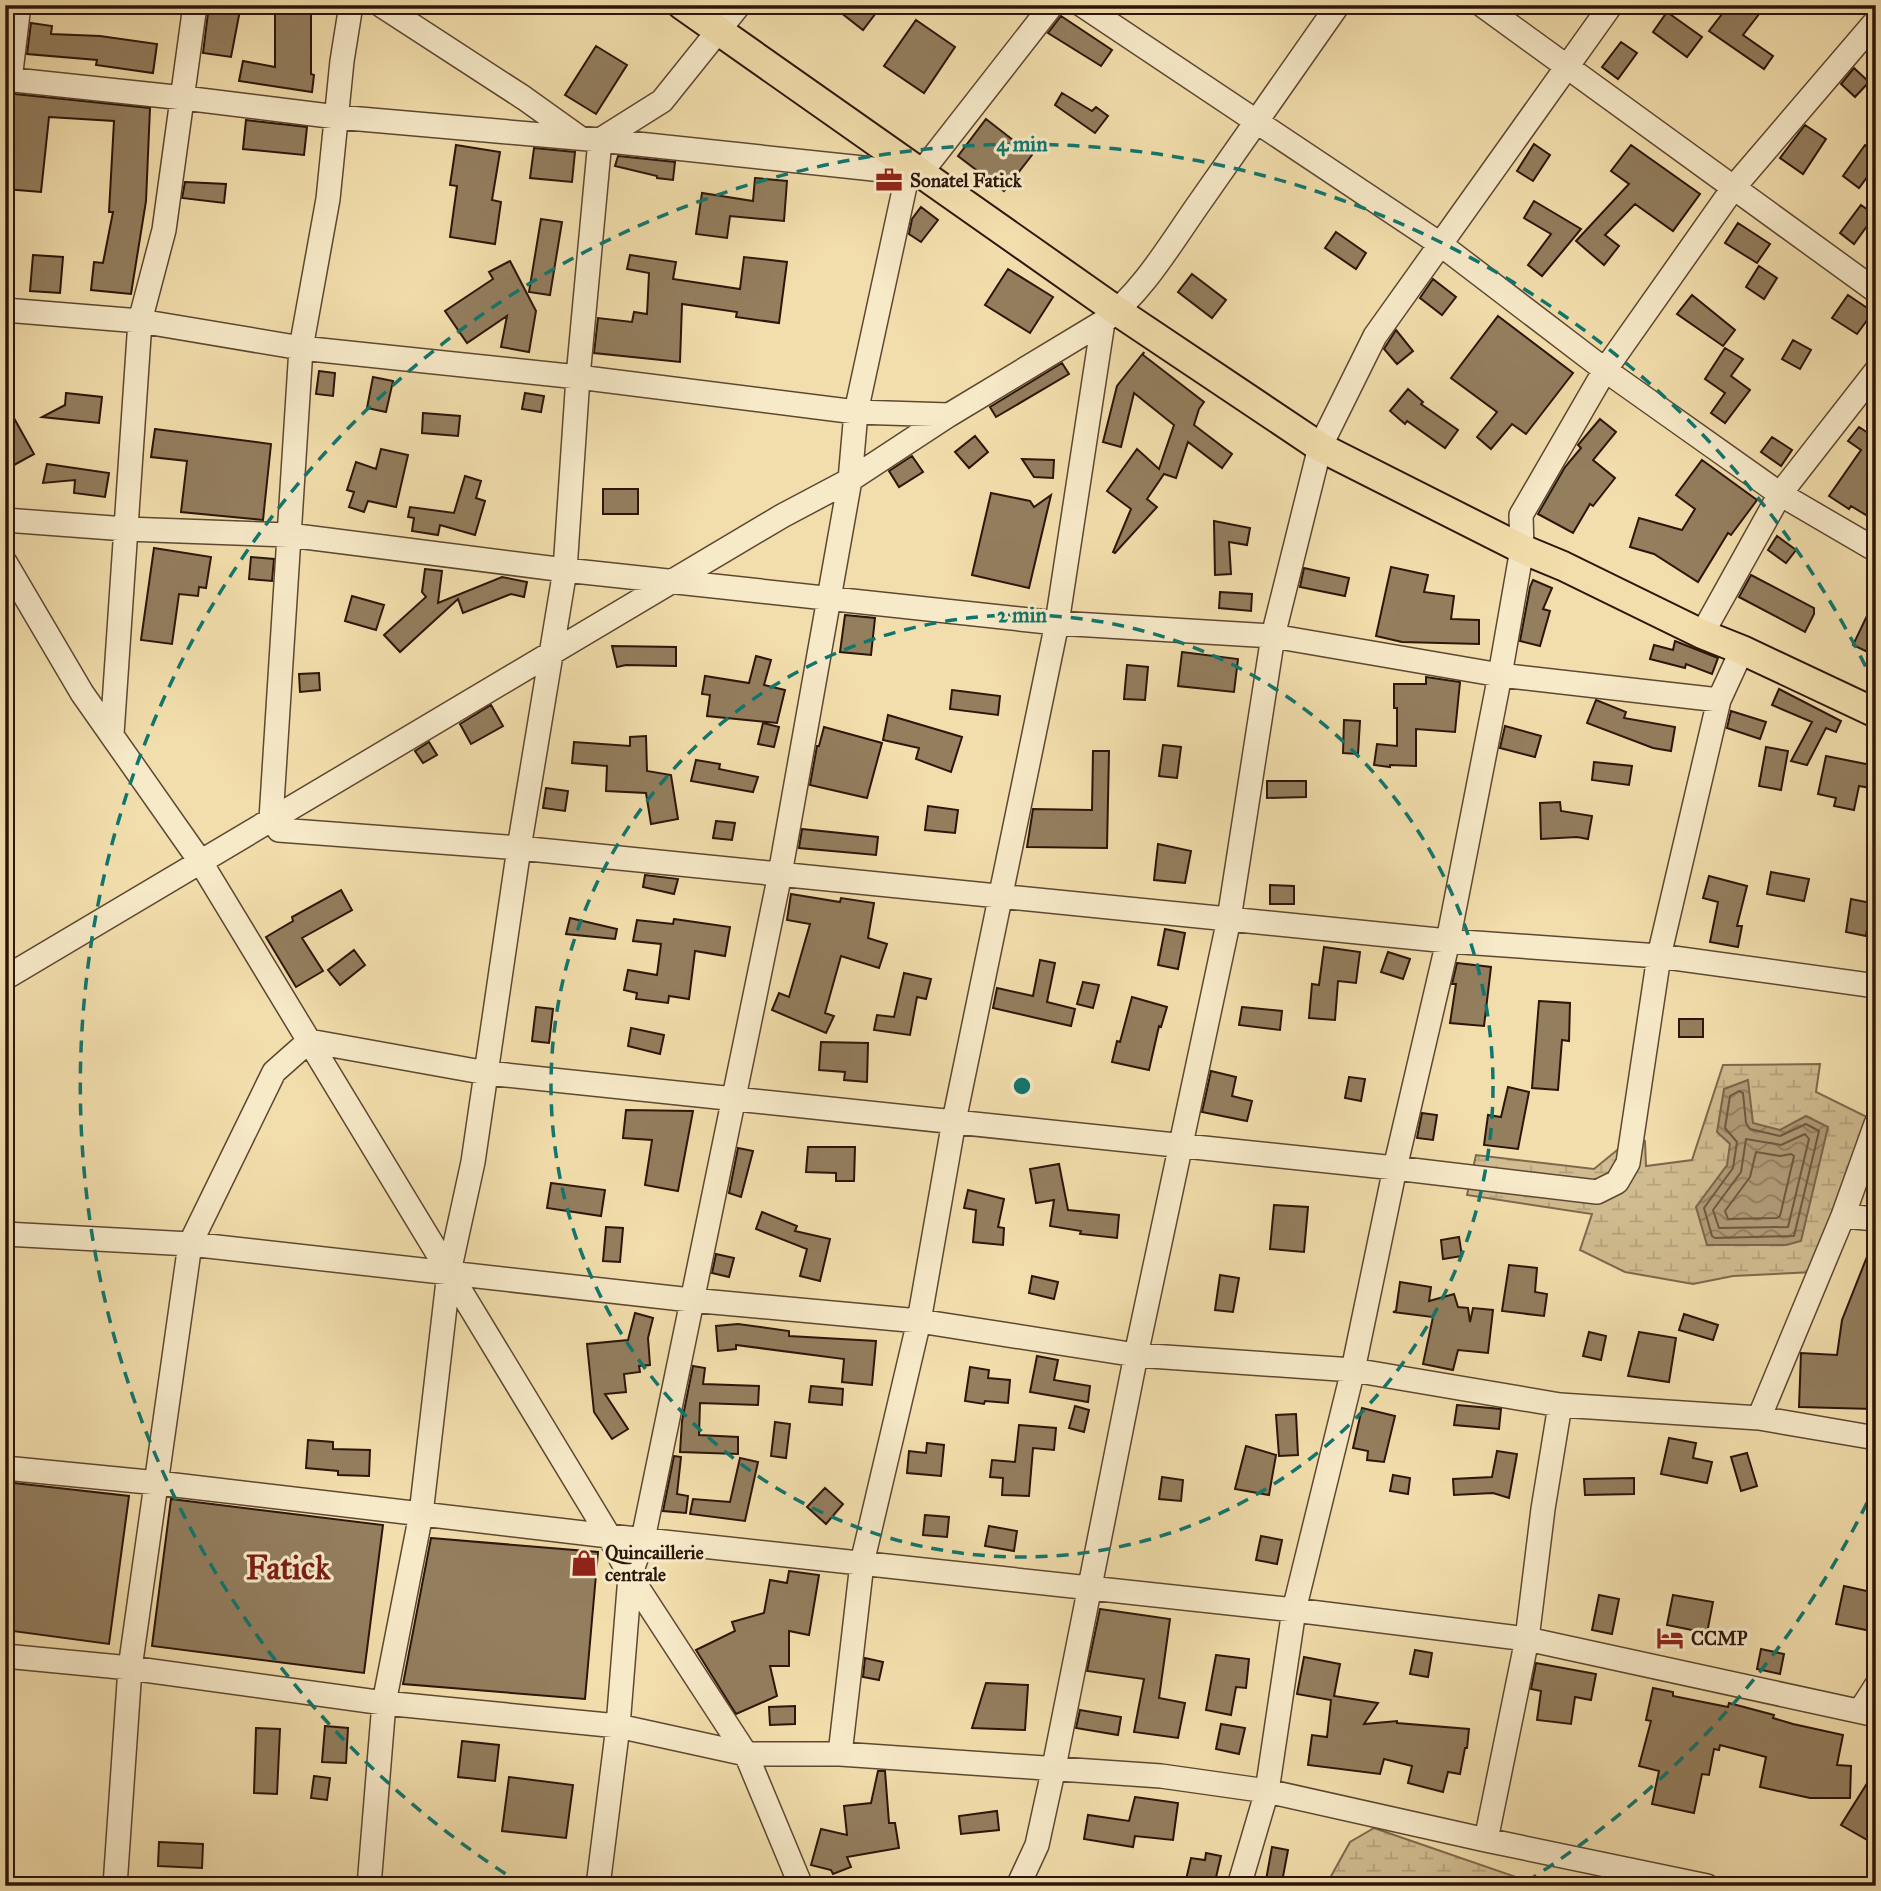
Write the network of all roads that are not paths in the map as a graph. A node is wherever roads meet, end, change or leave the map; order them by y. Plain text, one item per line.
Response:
1 (19, 5) edge
2 (195, 5) edge
3 (351, 5) edge
4 (381, 5) edge
5 (682, 5) edge
6 (739, 5) edge
7 (1052, 5) edge
8 (1082, 5) edge
9 (1338, 5) edge
10 (1482, 5) edge
11 (1611, 5) edge
12 (1865, 5) edge
13 (1876, 13) edge
14 (1876, 21) edge
15 (720, 31) junction
16 (1567, 66) junction
17 (8, 79) edge
18 (184, 98) junction
19 (337, 117) junction
20 (1256, 122) junction
21 (591, 140) junction
22 (914, 173) junction
23 (1734, 187) junction
24 (1440, 244) junction
25 (1876, 291) edge
26 (5, 310) edge
27 (1110, 316) junction
28 (141, 321) junction
29 (301, 348) junction
30 (1605, 370) junction
31 (1876, 371) edge
32 (578, 377) junction
33 (856, 412) junction
34 (949, 415) junction
35 (1320, 447) junction
36 (850, 480) junction
37 (1780, 494) junction
38 (5, 520) edge
39 (126, 529) junction
40 (289, 535) junction
41 (1522, 549) junction
42 (1876, 550) edge
43 (5, 562) edge
44 (565, 570) junction
45 (672, 582) junction
46 (829, 598) junction
47 (1057, 623) junction
48 (1702, 634) junction
49 (1273, 636) junction
50 (1742, 649) junction
51 (551, 653) junction
52 (1500, 675) junction
53 (1719, 699) junction
54 (1876, 713) edge
55 (112, 734) junction
56 (271, 819) junction
57 (519, 848) junction
58 (200, 861) junction
59 (780, 874) junction
60 (1001, 896) junction
61 (1229, 919) junction
62 (1448, 941) junction
63 (1659, 956) junction
64 (5, 978) edge
65 (1876, 986) edge
66 (309, 1041) junction
67 (487, 1073) junction
68 (734, 1098) junction
69 (954, 1121) junction
70 (1876, 1125) edge
71 (1182, 1146) junction
72 (1395, 1168) junction
73 (1843, 1216) junction
74 (1876, 1219) edge
75 (5, 1234) edge
76 (190, 1244) junction
77 (449, 1272) junction
78 (691, 1300) junction
79 (919, 1321) junction
80 (1136, 1355) junction
81 (1353, 1370) junction
82 (1560, 1405) junction
83 (1759, 1418) junction
84 (1876, 1438) edge
85 (5, 1468) edge
86 (158, 1483) junction
87 (422, 1514) junction
88 (609, 1536) junction
89 (643, 1539) junction
90 (862, 1563) junction
91 (630, 1576) junction
92 (1090, 1589) junction
93 (1294, 1610) junction
94 (1527, 1639) junction
95 (5, 1656) edge
96 (130, 1668) junction
97 (1876, 1686) edge
98 (384, 1703) junction
99 (1868, 1713) edge
100 (618, 1726) junction
101 (746, 1754) junction
102 (840, 1754) junction
103 (1054, 1767) junction
104 (1267, 1791) junction
105 (1486, 1840) junction
106 (116, 1886) edge
107 (369, 1886) edge
108 (598, 1886) edge
109 (802, 1886) edge
110 (1017, 1886) edge
111 (1239, 1886) edge
112 (1707, 1886) edge

1 - 17 street
2 - 18 street
3 - 19 street
4 - 21 street
5 - 15 main road
6 - 15 street
7 - 22 street
8 - 20 street
9 - 20 street
10 - 16 street
11 - 16 street
12 - 13 street
14 - 23 street
15 - 21 street
15 - 22 main road
16 - 23 street
16 - 24 street
17 - 18 street
18 - 19 street
18 - 28 street
19 - 21 street
19 - 29 street
20 - 24 street
20 - 27 street
21 - 22 street
21 - 32 street
22 - 27 main road
22 - 33 street
23 - 25 street
23 - 30 street
24 - 30 street
24 - 35 street
26 - 28 street
27 - 34 street
27 - 35 main road
27 - 47 street
28 - 29 street
28 - 39 street
29 - 32 street
29 - 40 street
30 - 37 street
30 - 41 street
31 - 37 street
32 - 33 street
32 - 44 street
33 - 34 street
33 - 36 street
34 - 36 street
35 - 41 main road
35 - 49 street
36 - 45 street
36 - 46 street
37 - 42 street
37 - 48 street
38 - 39 street
39 - 40 street
39 - 55 street
40 - 44 street
40 - 56 street
41 - 48 main road
41 - 52 street
43 - 55 street
44 - 45 street
44 - 51 street
45 - 46 street
45 - 51 street
46 - 47 street
46 - 59 street
47 - 49 street
47 - 60 street
48 - 50 main road
49 - 52 street
49 - 61 street
50 - 53 street
50 - 54 main road
51 - 56 street
51 - 57 street
52 - 53 street
52 - 62 street
53 - 63 street
55 - 58 street
56 - 57 street
56 - 58 street
57 - 59 street
57 - 67 street
58 - 64 street
58 - 66 street
59 - 60 street
59 - 68 street
60 - 61 street
60 - 69 street
61 - 62 street
61 - 71 street
62 - 63 street
62 - 72 street
63 - 65 street
63 - 72 street
66 - 67 street
66 - 76 street
66 - 77 street
67 - 68 street
67 - 77 street
68 - 69 street
68 - 78 street
69 - 71 street
69 - 79 street
70 - 73 street
71 - 72 street
71 - 80 street
72 - 81 street
73 - 74 street
73 - 83 street
75 - 76 street
76 - 77 street
76 - 86 street
77 - 78 street
77 - 87 street
77 - 88 street
78 - 79 street
78 - 89 street
79 - 80 street
79 - 90 street
80 - 81 street
80 - 92 street
81 - 82 street
81 - 93 street
82 - 83 street
82 - 94 street
83 - 84 street
85 - 86 street
86 - 87 street
86 - 96 street
87 - 88 street
87 - 98 street
88 - 89 street
88 - 91 street
89 - 90 street
89 - 91 street
90 - 92 street
90 - 102 street
91 - 100 street
91 - 101 street
92 - 93 street
92 - 103 street
93 - 94 street
93 - 104 street
94 - 99 street
94 - 105 street
95 - 96 street
96 - 98 street
96 - 106 street
97 - 99 street
98 - 100 street
98 - 107 street
100 - 101 street
100 - 108 street
101 - 102 street
101 - 109 street
102 - 103 street
103 - 104 street
103 - 110 street
104 - 105 street
104 - 111 street
105 - 112 street

